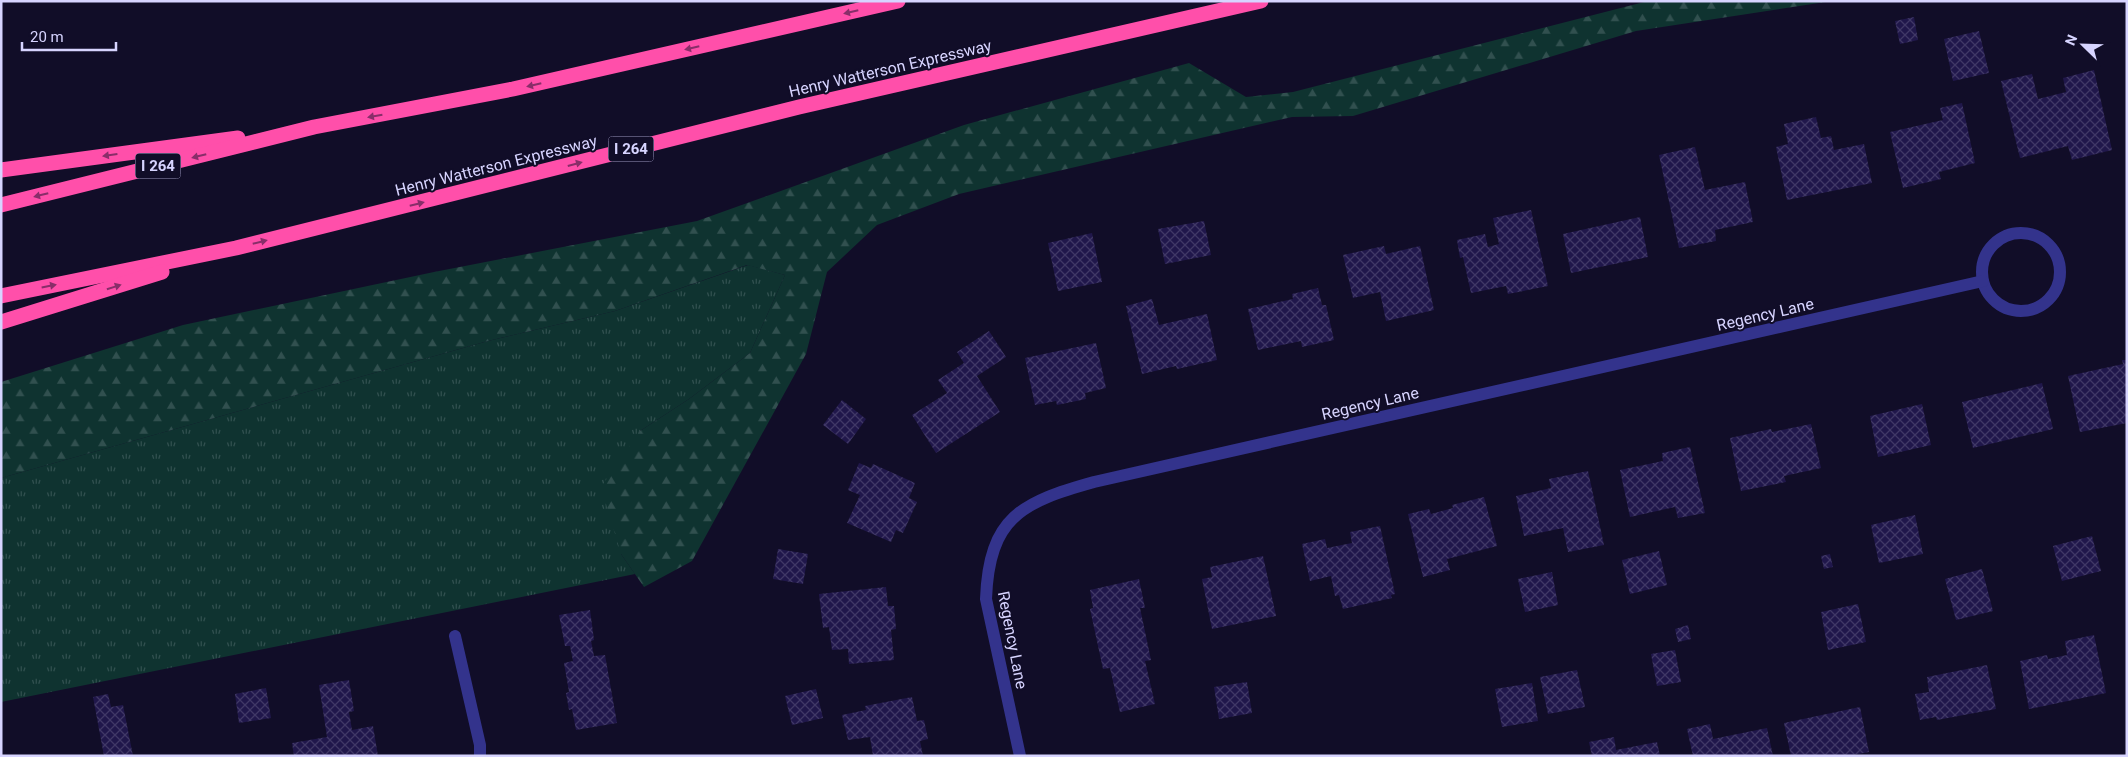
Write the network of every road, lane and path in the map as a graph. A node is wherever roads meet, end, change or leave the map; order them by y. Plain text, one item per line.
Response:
1 (898, 1) edge
2 (1261, 1) edge
3 (314, 127) junction
4 (1, 170) edge
5 (1, 205) edge
6 (236, 248) junction
7 (1983, 281) junction
8 (1, 296) edge
9 (1, 322) edge
10 (455, 636) dead end
11 (480, 756) edge
12 (1020, 756) edge

1 -> 3 highway, I 264
6 -> 2 highway, Henry Watterson Expressway / I 264
3 -> 4 highway
3 -> 5 highway, I 264
8 -> 6 highway, Henry Watterson Expressway / I 264
9 -> 6 highway
7 - 7 street
7 - 12 street, Regency Lane
10 - 11 street

